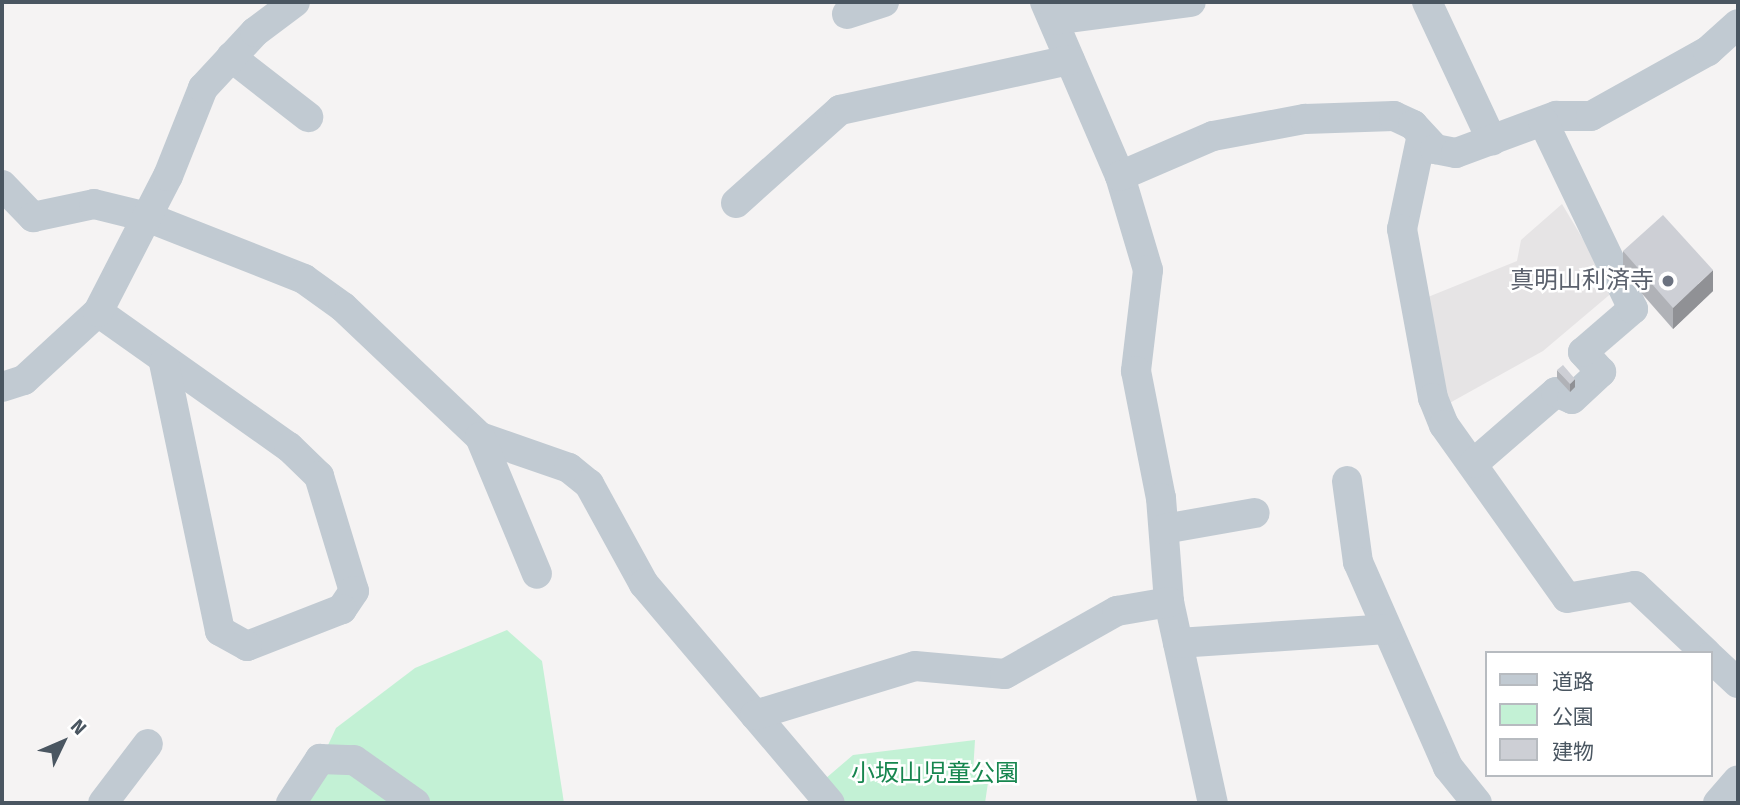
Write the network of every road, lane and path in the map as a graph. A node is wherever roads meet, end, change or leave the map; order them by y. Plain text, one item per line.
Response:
1 (295, 2) edge
2 (884, 2) edge
3 (1191, 2) edge
4 (1427, 2) edge
5 (1049, 11) edge
6 (847, 14) dead end
7 (1738, 24) edge
8 (231, 57) junction
9 (1070, 60) junction
10 (308, 117) dead end
11 (1543, 121) junction
12 (1421, 139) junction
13 (1492, 141) junction
14 (1120, 176) junction
15 (2, 185) edge
16 (736, 203) dead end
17 (147, 217) junction
18 (98, 312) junction
19 (164, 363) junction
20 (2, 387) edge
21 (480, 437) junction
22 (1475, 463) junction
23 (1347, 481) dead end
24 (1255, 513) dead end
25 (1164, 529) junction
26 (537, 574) dead end
27 (1169, 602) junction
28 (1387, 629) junction
29 (1178, 643) junction
30 (1704, 651) edge
31 (1712, 659) edge
32 (1738, 683) edge
33 (755, 715) junction
34 (148, 744) dead end
35 (1738, 780) edge
36 (103, 803) edge
37 (291, 803) edge
38 (415, 803) edge
39 (830, 803) edge
40 (1213, 803) edge
41 (1477, 803) edge
42 (1718, 803) edge

1 - 8 street
2 - 6 street
3 - 5 street
4 - 13 street
5 - 9 street
7 - 11 street
8 - 10 street
8 - 17 street
9 - 14 street
9 - 16 street
11 - 13 street
11 - 22 street
12 - 13 street
12 - 14 street
12 - 22 street
14 - 25 street
15 - 17 street
17 - 18 street
17 - 21 street
18 - 19 street
18 - 20 street
19 - 19 street
21 - 26 street
21 - 33 street
22 - 30 street
23 - 28 street
24 - 25 street
25 - 27 street
27 - 29 street
27 - 33 street
28 - 29 street
28 - 41 street
29 - 40 street
31 - 32 street
33 - 39 street
34 - 36 street
35 - 42 street
37 - 38 street

